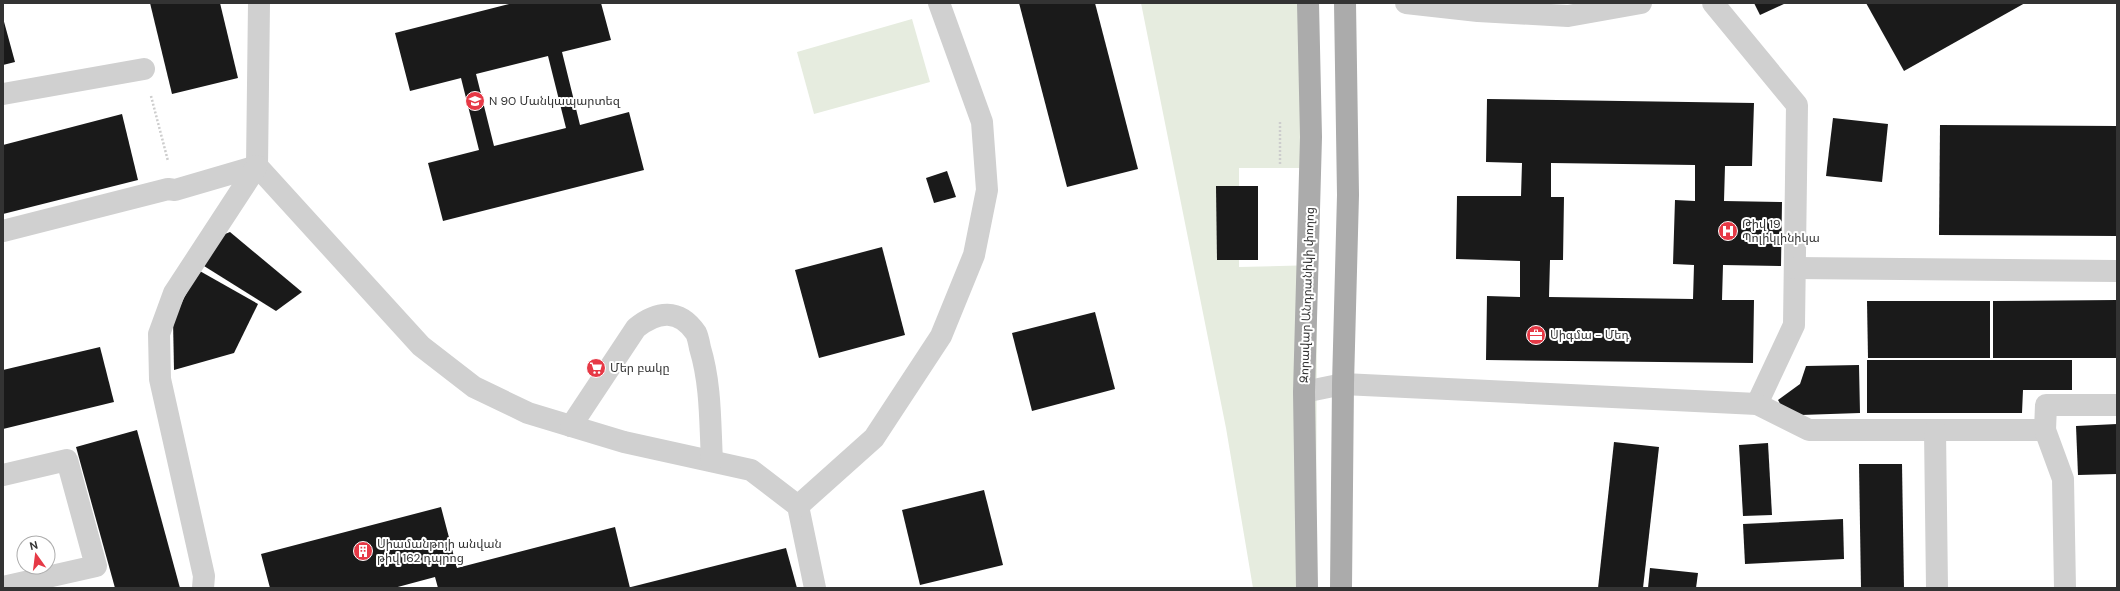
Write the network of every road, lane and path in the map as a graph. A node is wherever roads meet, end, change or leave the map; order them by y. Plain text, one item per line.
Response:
1 (259, 3) edge
2 (939, 3) edge
3 (1308, 3) edge
4 (1345, 3) edge
5 (1406, 3) edge
6 (1641, 3) edge
7 (1713, 3) edge
8 (144, 69) joint
9 (3, 94) edge
10 (257, 166) junction
11 (175, 190) junction
12 (3, 231) edge
13 (1795, 268) junction
14 (2117, 271) edge
15 (1343, 384) junction
16 (1304, 392) junction
17 (1757, 404) junction
18 (2117, 405) edge
19 (571, 426) junction
20 (1935, 430) junction
21 (2045, 430) junction
22 (712, 461) junction
23 (3, 475) edge
24 (798, 506) junction
25 (3, 587) edge
26 (203, 588) edge
27 (815, 588) edge
28 (1307, 588) edge
29 (1342, 588) edge
30 (1938, 588) edge
31 (2065, 588) edge

1 - 10 lane
2 - 24 lane
3 - 16 main road, Զորավար Անդրանիկի փողոց
4 - 15 main road
5 - 6 lane
7 - 13 lane
8 - 9 lane
8 - 11 path
10 - 11 lane
10 - 19 lane
10 - 26 lane
11 - 12 lane
13 - 14 lane
13 - 17 lane
15 - 16 lane
15 - 17 lane
15 - 29 main road
16 - 28 main road, Զորավար Անդրանիկի փողոց
17 - 20 lane
18 - 21 lane
19 - 22 lane
19 - 22 lane
20 - 21 lane
20 - 30 lane
21 - 31 lane
22 - 24 lane
23 - 25 lane
24 - 27 lane

